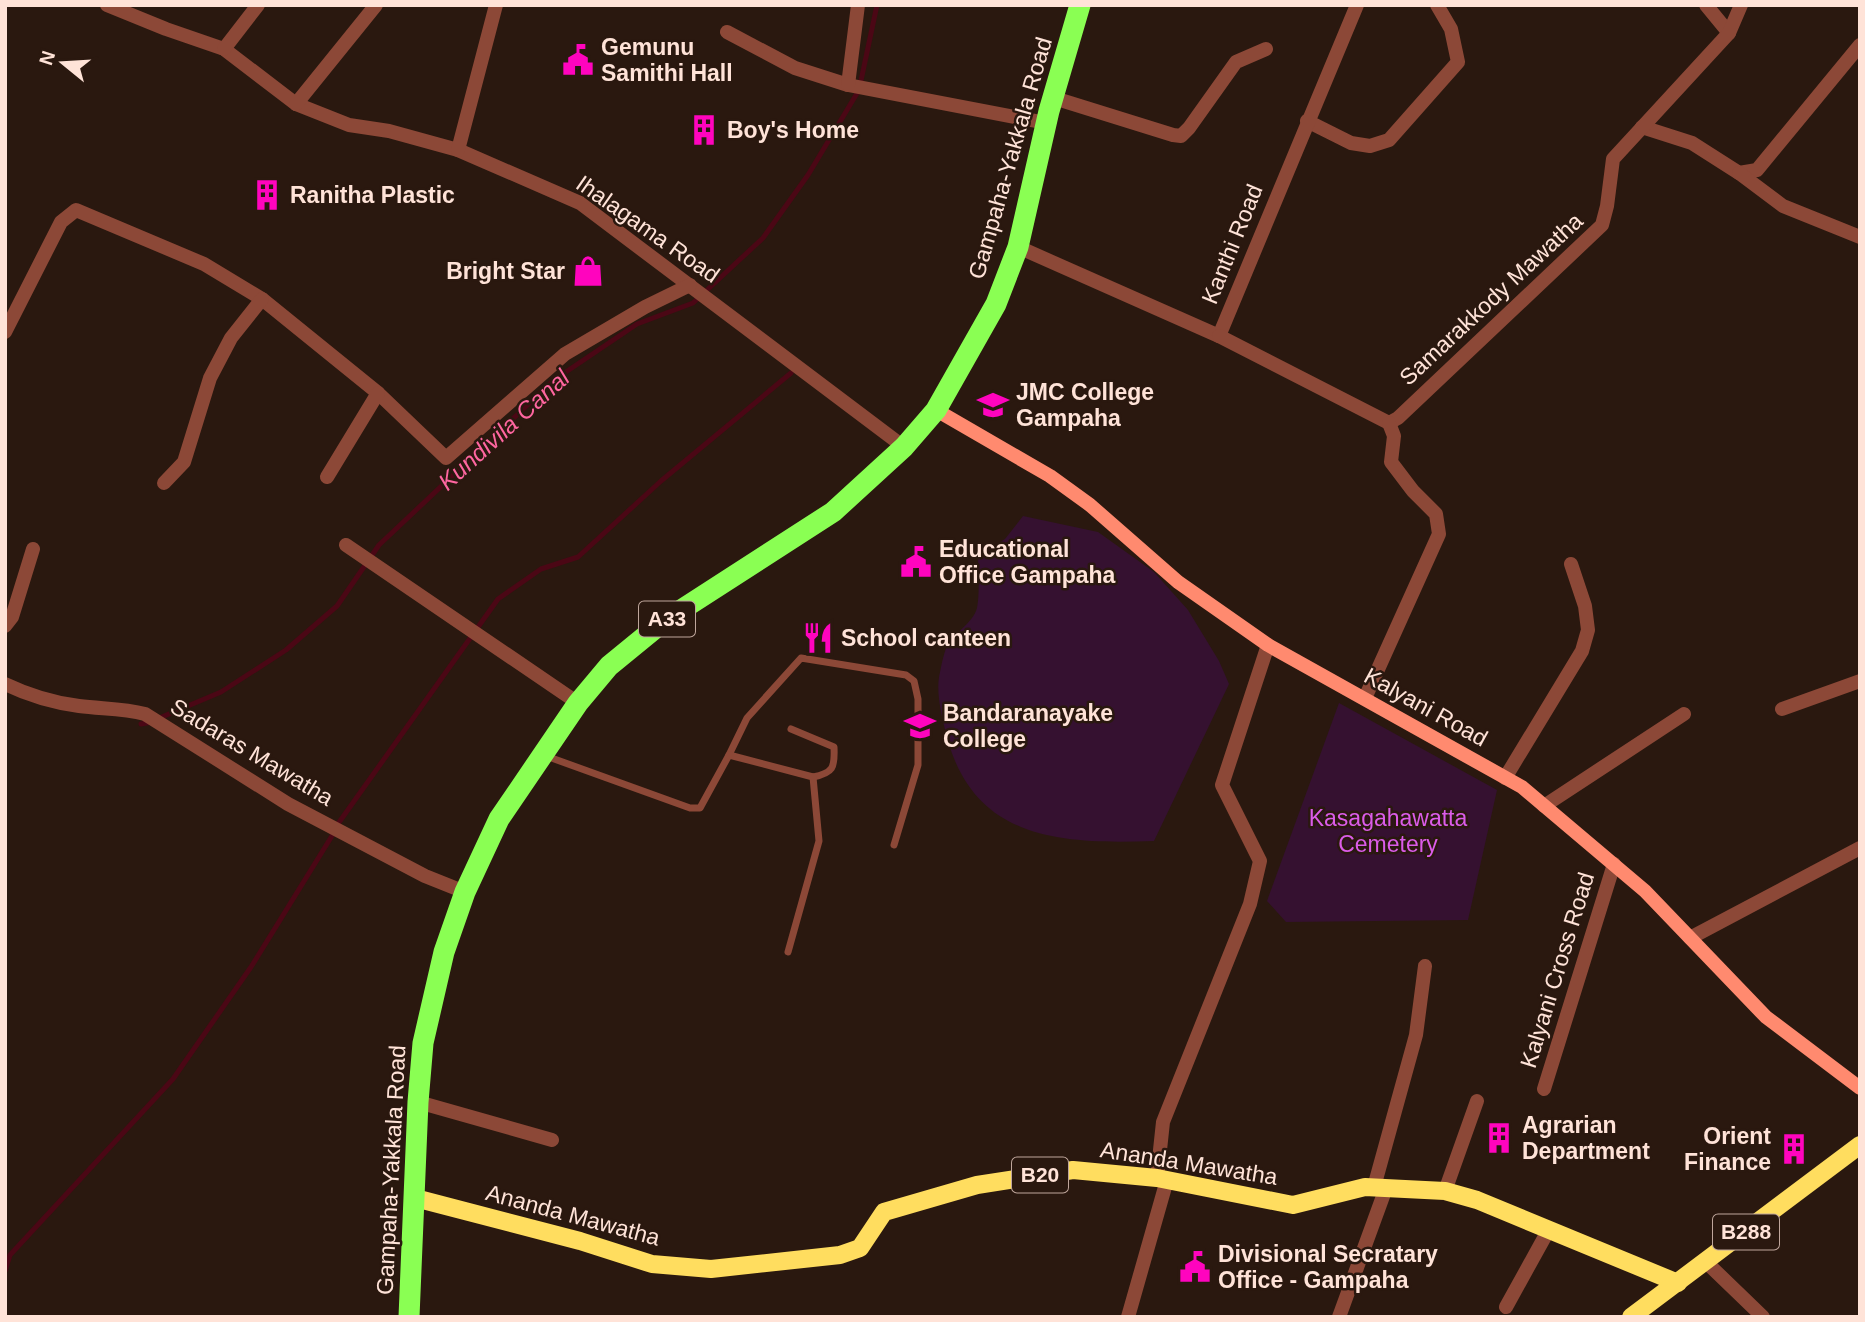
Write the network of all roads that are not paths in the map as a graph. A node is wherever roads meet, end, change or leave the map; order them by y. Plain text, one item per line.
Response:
1 (107, 5) edge
2 (258, 5) edge
3 (376, 5) edge
4 (496, 5) edge
5 (858, 5) edge
6 (1080, 5) edge
7 (1357, 5) edge
8 (1437, 5) edge
9 (1706, 5) edge
10 (1741, 5) edge
11 (727, 32) dead end
12 (1729, 33) junction
13 (1860, 45) edge
14 (224, 49) junction
15 (1266, 49) dead end
16 (848, 85) junction
17 (1054, 98) junction
18 (296, 104) junction
19 (1307, 121) junction
20 (1046, 123) junction
21 (1642, 127) junction
22 (458, 150) junction
23 (1739, 173) junction
24 (1860, 237) edge
25 (1018, 247) junction
26 (690, 285) junction
27 (262, 299) junction
28 (5, 332) edge
29 (1219, 337) junction
30 (378, 393) junction
31 (936, 410) junction
32 (1389, 423) junction
33 (904, 447) junction
34 (327, 477) dead end
35 (164, 483) dead end
36 (346, 545) dead end
37 (33, 550) dead end
38 (1571, 564) dead end
39 (5, 626) edge
40 (1268, 645) junction
41 (1860, 681) edge
42 (5, 684) edge
43 (1365, 698) junction
44 (578, 703) junction
45 (1782, 709) dead end
46 (1684, 715) dead end
47 (791, 729) dead end
48 (541, 755) junction
49 (729, 755) junction
50 (813, 778) junction
51 (1505, 778) junction
52 (1544, 806) junction
53 (894, 845) dead end
54 (1860, 848) edge
55 (1614, 864) junction
56 (465, 892) junction
57 (1690, 938) junction
58 (788, 952) dead end
59 (1425, 966) dead end
60 (1860, 1088) edge
61 (1544, 1089) dead end
62 (1477, 1101) dead end
63 (418, 1102) junction
64 (552, 1140) dead end
65 (1860, 1146) edge
66 (1162, 1179) junction
67 (1380, 1187) junction
68 (1445, 1191) junction
69 (415, 1198) junction
70 (1548, 1231) junction
71 (1706, 1262) junction
72 (1678, 1283) junction
73 (1506, 1307) dead end
74 (409, 1317) edge
75 (1128, 1317) edge
76 (1339, 1317) edge
77 (1631, 1317) edge
78 (1763, 1317) edge

1 - 14 street, Ihalagama Road
2 - 14 street
3 - 18 street
4 - 22 street
5 - 16 street
6 - 17 highway, Gampaha-Yakkala Road / A33
7 - 19 street, Kanthi Road
8 - 19 street
9 - 12 street
10 - 12 street, Samarakkody Mawatha
11 - 16 street
12 - 21 street, Samarakkody Mawatha
13 - 23 street
14 - 18 street, Ihalagama Road
15 - 17 street
16 - 20 street
17 - 20 highway, Gampaha-Yakkala Road / A33
18 - 22 street, Ihalagama Road
19 - 29 street, Kanthi Road
20 - 25 highway, Gampaha-Yakkala Road / A33
21 - 23 street
21 - 32 street, Samarakkody Mawatha
22 - 26 street, Ihalagama Road
23 - 24 street
25 - 29 street, Kanthi Road
25 - 31 highway, Gampaha-Yakkala Road / A33
26 - 30 street
26 - 33 street, Ihalagama Road
27 - 28 street
27 - 30 street
27 - 35 street
29 - 32 street
30 - 34 street
31 - 33 highway, Gampaha-Yakkala Road / A33
31 - 40 street, Kalyani Road
32 - 43 street
33 - 44 highway, Gampaha-Yakkala Road / A33
36 - 44 street
37 - 39 street
38 - 51 street
40 - 43 street, Kalyani Road
40 - 66 street
41 - 45 street
42 - 56 street, Sadaras Mawatha
43 - 51 street, Kalyani Road
44 - 48 highway, Gampaha-Yakkala Road / A33
46 - 52 street
47 - 50 lane
48 - 49 lane
48 - 56 highway, Gampaha-Yakkala Road / A33
49 - 50 lane
49 - 53 lane
50 - 58 lane
51 - 52 street, Kalyani Road
52 - 55 street, Kalyani Road
54 - 57 street
55 - 57 street, Kalyani Road
55 - 61 street, Kalyani Cross Road
56 - 63 highway, Gampaha-Yakkala Road / A33
57 - 60 street, Kalyani Road
59 - 67 street
62 - 68 street
63 - 64 street
63 - 69 highway, Gampaha-Yakkala Road / A33
65 - 71 main road, B288
66 - 67 main road, Ananda Mawatha / B20
66 - 69 main road, Ananda Mawatha / B20
66 - 75 street
67 - 68 main road, Ananda Mawatha / B20
67 - 76 street
68 - 70 main road, Ananda Mawatha / B20
69 - 74 highway, Gampaha-Yakkala Road / A33
70 - 72 main road, Ananda Mawatha / B20
70 - 73 street
71 - 72 main road, B288
71 - 78 street
72 - 77 main road, B288

